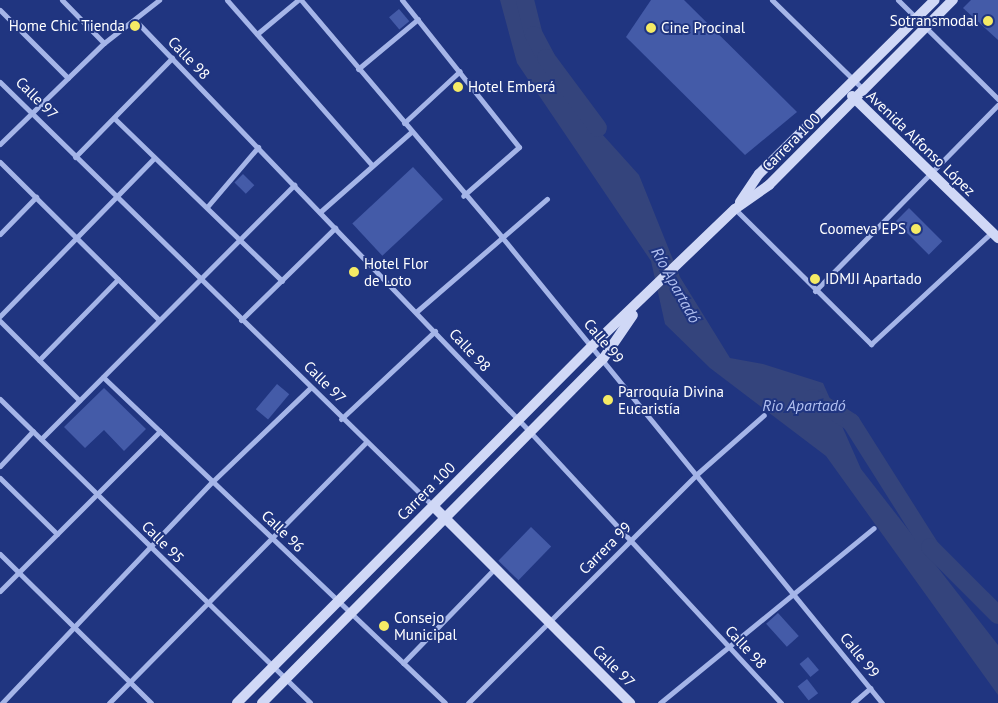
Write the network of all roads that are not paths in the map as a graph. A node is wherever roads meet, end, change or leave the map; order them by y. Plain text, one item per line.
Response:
1 (62, 0) edge
2 (159, 0) edge
3 (226, 0) edge
4 (299, 0) edge
5 (402, 0) edge
6 (772, 0) edge
7 (898, 0) edge
8 (935, 0) edge
9 (953, 0) edge
10 (0, 10) edge
11 (918, 17) junction
12 (418, 19) junction
13 (135, 20) junction
14 (927, 27) junction
15 (257, 34) junction
16 (104, 43) junction
17 (172, 58) junction
18 (358, 69) junction
19 (460, 71) junction
20 (68, 78) junction
21 (854, 81) junction
22 (0, 82) edge
23 (846, 90) junction
24 (864, 90) junction
25 (998, 98) edge
26 (855, 99) junction
27 (998, 105) edge
28 (31, 112) junction
29 (114, 118) junction
30 (404, 123) junction
31 (411, 132) junction
32 (0, 144) edge
33 (258, 147) junction
34 (75, 156) junction
35 (154, 158) junction
36 (0, 162) edge
37 (372, 165) junction
38 (929, 174) junction
39 (294, 185) junction
40 (115, 195) junction
41 (36, 196) junction
42 (463, 196) junction
43 (547, 199) dead end
44 (207, 207) junction
45 (735, 209) junction
46 (320, 212) junction
47 (335, 228) junction
48 (0, 234) edge
49 (995, 235) edge
50 (501, 236) junction
51 (77, 237) junction
52 (240, 239) junction
53 (198, 278) junction
54 (118, 279) junction
55 (282, 281) junction
56 (815, 290) junction
57 (640, 303) junction
58 (416, 312) junction
59 (0, 316) edge
60 (158, 319) junction
61 (241, 320) junction
62 (0, 321) edge
63 (435, 331) junction
64 (592, 346) junction
65 (604, 359) junction
66 (39, 360) junction
67 (103, 377) junction
68 (310, 388) junction
69 (0, 399) edge
70 (79, 400) junction
71 (764, 416) dead end
72 (341, 419) junction
73 (519, 420) junction
74 (33, 431) junction
75 (160, 431) junction
76 (531, 433) junction
77 (41, 439) junction
78 (366, 443) junction
79 (0, 466) edge
80 (697, 474) junction
81 (0, 478) edge
82 (212, 482) junction
83 (97, 494) junction
84 (433, 506) junction
85 (446, 519) junction
86 (874, 528) dead end
87 (57, 534) junction
88 (271, 538) junction
89 (631, 541) junction
90 (151, 547) junction
91 (0, 554) edge
92 (495, 568) junction
93 (19, 572) junction
94 (0, 591) edge
95 (792, 592) junction
96 (338, 601) junction
97 (208, 604) junction
98 (351, 614) junction
99 (548, 622) junction
100 (75, 628) junction
101 (728, 646) junction
102 (403, 663) junction
103 (272, 667) junction
104 (286, 680) junction
105 (130, 682) junction
106 (870, 688) junction
107 (2, 703) edge
108 (109, 703) edge
109 (151, 703) edge
110 (237, 703) edge
111 (262, 703) edge
112 (310, 703) edge
113 (445, 703) edge
114 (468, 703) edge
115 (630, 703) edge
116 (660, 703) edge
117 (781, 703) edge
118 (853, 703) edge
119 (882, 703) edge

1 - 16 street
2 - 13 street
3 - 15 street
4 - 15 street
4 - 18 street, Calle 99
5 - 12 street
6 - 21 street
7 - 11 street
8 - 11 main road, Carrera 100
9 - 14 main road, Carrera 100
10 - 20 street
11 - 14 street
11 - 21 main road, Carrera 100
12 - 18 street
12 - 19 street
13 - 16 street
13 - 17 street, Calle 98
14 - 24 main road, Carrera 100
14 - 25 street
15 - 37 street
16 - 20 street
17 - 29 street
17 - 33 street, Calle 98
18 - 30 street, Calle 99
19 - 30 street
19 - 42 street
20 - 28 street
21 - 23 main road, Carrera 100
21 - 24 street
22 - 28 street, Calle 97
23 - 26 main road, Avenida Alfonso López
23 - 45 main road, Carrera 100
24 - 26 main road, Carrera 100
26 - 38 main road, Avenida Alfonso López
26 - 45 main road, Carrera 100
27 - 38 street
28 - 32 street
28 - 34 street, Calle 97
29 - 34 street
29 - 35 street
30 - 31 street, Calle 99
31 - 37 street
31 - 42 street, Calle 99
33 - 39 street, Calle 98
33 - 44 street
34 - 40 street, Calle 97
35 - 40 street
35 - 44 street
36 - 41 street
37 - 46 street
38 - 49 main road, Avenida Alfonso López
38 - 56 street
39 - 46 street, Calle 98
39 - 52 street
40 - 51 street
40 - 53 street, Calle 97
41 - 48 street
41 - 51 street
42 - 50 street, Calle 99
43 - 50 street
44 - 52 street
45 - 56 street
45 - 57 main road, Carrera 100
46 - 47 street, Calle 98
47 - 55 street
47 - 58 street, Calle 98
49 - 56 street
50 - 58 street
50 - 64 street, Calle 99
51 - 54 street
51 - 59 street
52 - 53 street
52 - 55 street
53 - 60 street
53 - 61 street, Calle 97
54 - 60 street
54 - 66 street
55 - 61 street
57 - 64 main road, Carrera 100
57 - 65 main road, Carrera 100
58 - 63 street, Calle 98
60 - 67 street
61 - 68 street, Calle 97
62 - 66 street
63 - 72 street
63 - 73 street, Calle 98
64 - 65 street, Calle 99
64 - 73 main road, Carrera 100
65 - 76 main road, Carrera 100
65 - 80 street, Calle 99
66 - 70 street
67 - 70 street
67 - 75 street, Calle 96
68 - 72 street, Calle 97
68 - 82 street
69 - 74 street, Calle 95
70 - 77 street
71 - 80 street, Carrera 99
72 - 78 street, Calle 97
73 - 76 street, Calle 98
73 - 84 main road, Carrera 100
74 - 77 street, Calle 95
74 - 79 street
75 - 82 street, Calle 96
75 - 83 street
76 - 85 main road, Carrera 100
76 - 89 street, Calle 98
77 - 83 street, Calle 95
78 - 84 street, Calle 97
78 - 88 street
80 - 89 street, Carrera 99
80 - 95 street, Calle 99
81 - 87 street
82 - 88 street, Calle 96
82 - 90 street
83 - 87 street
83 - 90 street, Calle 95
84 - 85 main road, Calle 97
84 - 96 main road, Carrera 100
85 - 92 main road, Calle 97
85 - 98 main road, Carrera 100
86 - 95 street
87 - 93 street
88 - 96 street, Calle 96
88 - 97 street
89 - 99 street, Carrera 99
89 - 101 street, Calle 98
90 - 97 street, Calle 95
90 - 100 street
91 - 93 street
92 - 99 main road, Calle 97
92 - 102 street
93 - 94 street
93 - 100 street
95 - 101 street
95 - 106 street, Calle 99
96 - 98 street, Calle 96
96 - 103 main road, Carrera 100
97 - 103 street, Calle 95
97 - 105 street
98 - 102 street, Calle 96
98 - 104 main road, Carrera 100
99 - 114 street, Carrera 99
99 - 115 main road, Calle 97
100 - 105 street
100 - 107 street
101 - 116 street
101 - 117 street, Calle 98
102 - 113 street, Calle 96
103 - 104 street, Calle 95
103 - 110 main road, Carrera 100
104 - 111 main road, Carrera 100
104 - 112 street, Calle 95
105 - 108 street
105 - 109 street
106 - 118 street
106 - 119 street, Calle 99

